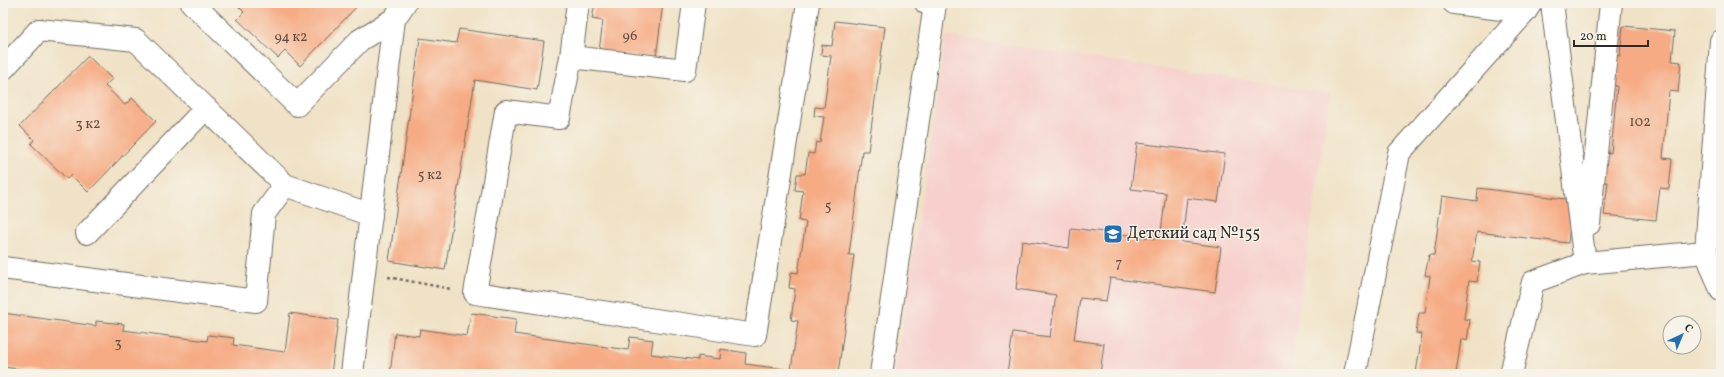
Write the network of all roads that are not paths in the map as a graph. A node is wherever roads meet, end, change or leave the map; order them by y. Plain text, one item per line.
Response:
1 (192, 3) edge
2 (578, 3) edge
3 (694, 3) edge
4 (808, 3) edge
5 (926, 3) edge
6 (1454, 3) edge
7 (1552, 3) edge
8 (1611, 3) edge
9 (1528, 8) edge
10 (399, 11) edge
11 (1721, 41) edge
12 (571, 57) junction
13 (3, 69) edge
14 (206, 108) junction
15 (285, 185) junction
16 (370, 215) junction
17 (87, 233) dead end
18 (1706, 252) junction
19 (1585, 263) junction
20 (3, 268) edge
21 (1721, 290) edge
22 (352, 374) edge
23 (881, 374) edge
24 (1355, 374) edge
25 (1511, 374) edge

1 - 10 lane
2 - 12 lane
3 - 12 lane
4 - 12 lane
5 - 23 lane
6 - 9 lane
7 - 19 lane
8 - 19 lane
9 - 24 lane
10 - 16 lane
11 - 18 lane
13 - 14 lane
14 - 15 lane
14 - 17 lane
15 - 16 lane
15 - 20 lane
16 - 22 lane
18 - 19 lane
18 - 21 lane
19 - 25 lane

